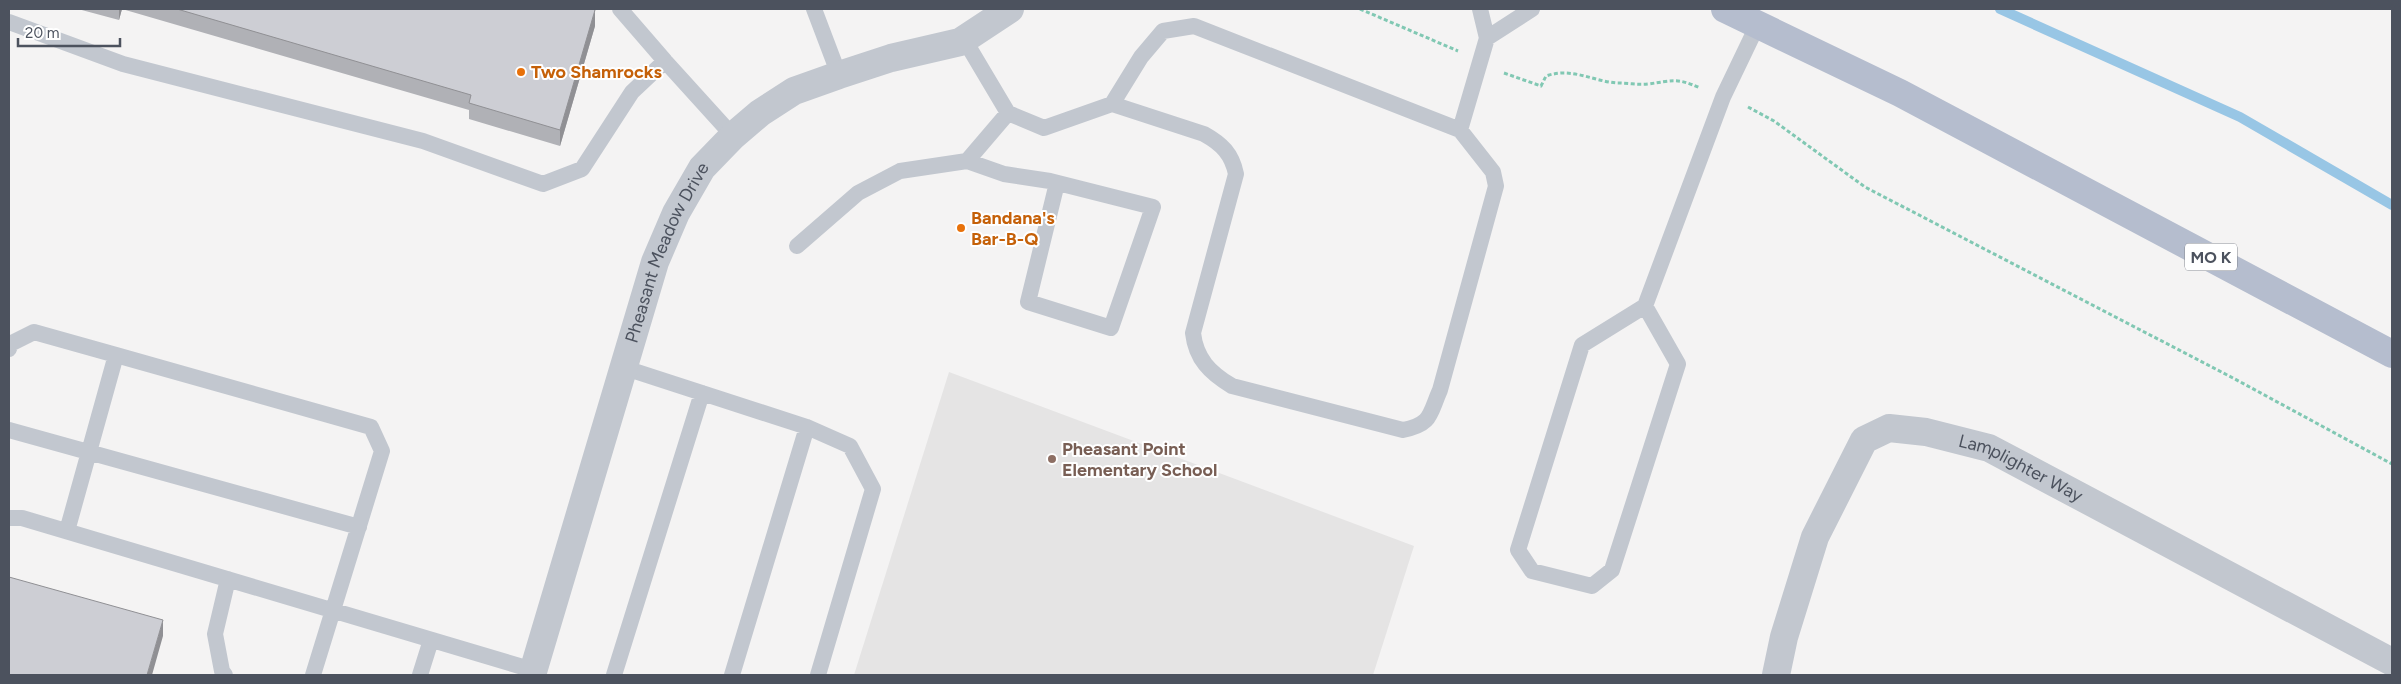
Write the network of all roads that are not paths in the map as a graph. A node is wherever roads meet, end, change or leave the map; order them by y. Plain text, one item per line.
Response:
1 (620, 9) edge
2 (814, 9) edge
3 (1009, 9) edge
4 (1480, 9) edge
5 (1532, 9) edge
6 (1725, 9) edge
7 (9, 22) edge
8 (1758, 24) junction
9 (1487, 38) junction
10 (964, 39) junction
11 (665, 61) junction
12 (839, 75) junction
13 (1112, 104) junction
14 (1008, 113) junction
15 (1460, 130) junction
16 (733, 136) junction
17 (967, 161) junction
18 (1057, 183) junction
19 (797, 246) dead end
20 (1645, 306) junction
21 (9, 349) edge
22 (2392, 354) edge
23 (116, 355) junction
24 (622, 367) junction
25 (702, 393) junction
26 (807, 428) junction
27 (9, 430) edge
28 (89, 452) junction
29 (9, 518) edge
30 (359, 527) junction
31 (67, 531) junction
32 (228, 579) junction
33 (333, 610) junction
34 (430, 640) junction
35 (2392, 662) edge
36 (533, 673) edge
37 (225, 675) edge
38 (313, 675) edge
39 (420, 675) edge
40 (614, 675) edge
41 (732, 675) edge
42 (818, 675) edge
43 (1776, 675) edge

1 - 11 lane
2 - 12 lane
3 - 10 street, Pheasant Meadow Drive
4 - 9 lane
5 - 9 lane
6 - 8 main road, MO K
7 - 11 lane
8 - 20 lane
8 - 22 main road, MO K
9 - 15 lane
10 - 12 street, Pheasant Meadow Drive
10 - 14 lane
11 - 16 lane
12 - 16 street, Pheasant Meadow Drive
13 - 14 lane
13 - 15 lane
13 - 15 lane
14 - 17 lane
16 - 24 street, Pheasant Meadow Drive
17 - 18 lane
17 - 19 lane
18 - 18 lane
20 - 20 lane
21 - 23 lane
23 - 28 lane
23 - 30 lane
24 - 25 lane
24 - 36 street, Pheasant Meadow Drive
25 - 26 lane
25 - 40 lane
26 - 41 lane
26 - 42 lane
27 - 28 lane
28 - 30 lane
28 - 31 lane
29 - 31 lane
30 - 33 lane
31 - 32 lane
32 - 33 lane
32 - 37 lane
33 - 34 lane
33 - 38 lane
34 - 36 lane
34 - 39 lane
35 - 43 street, Lamplighter Way

